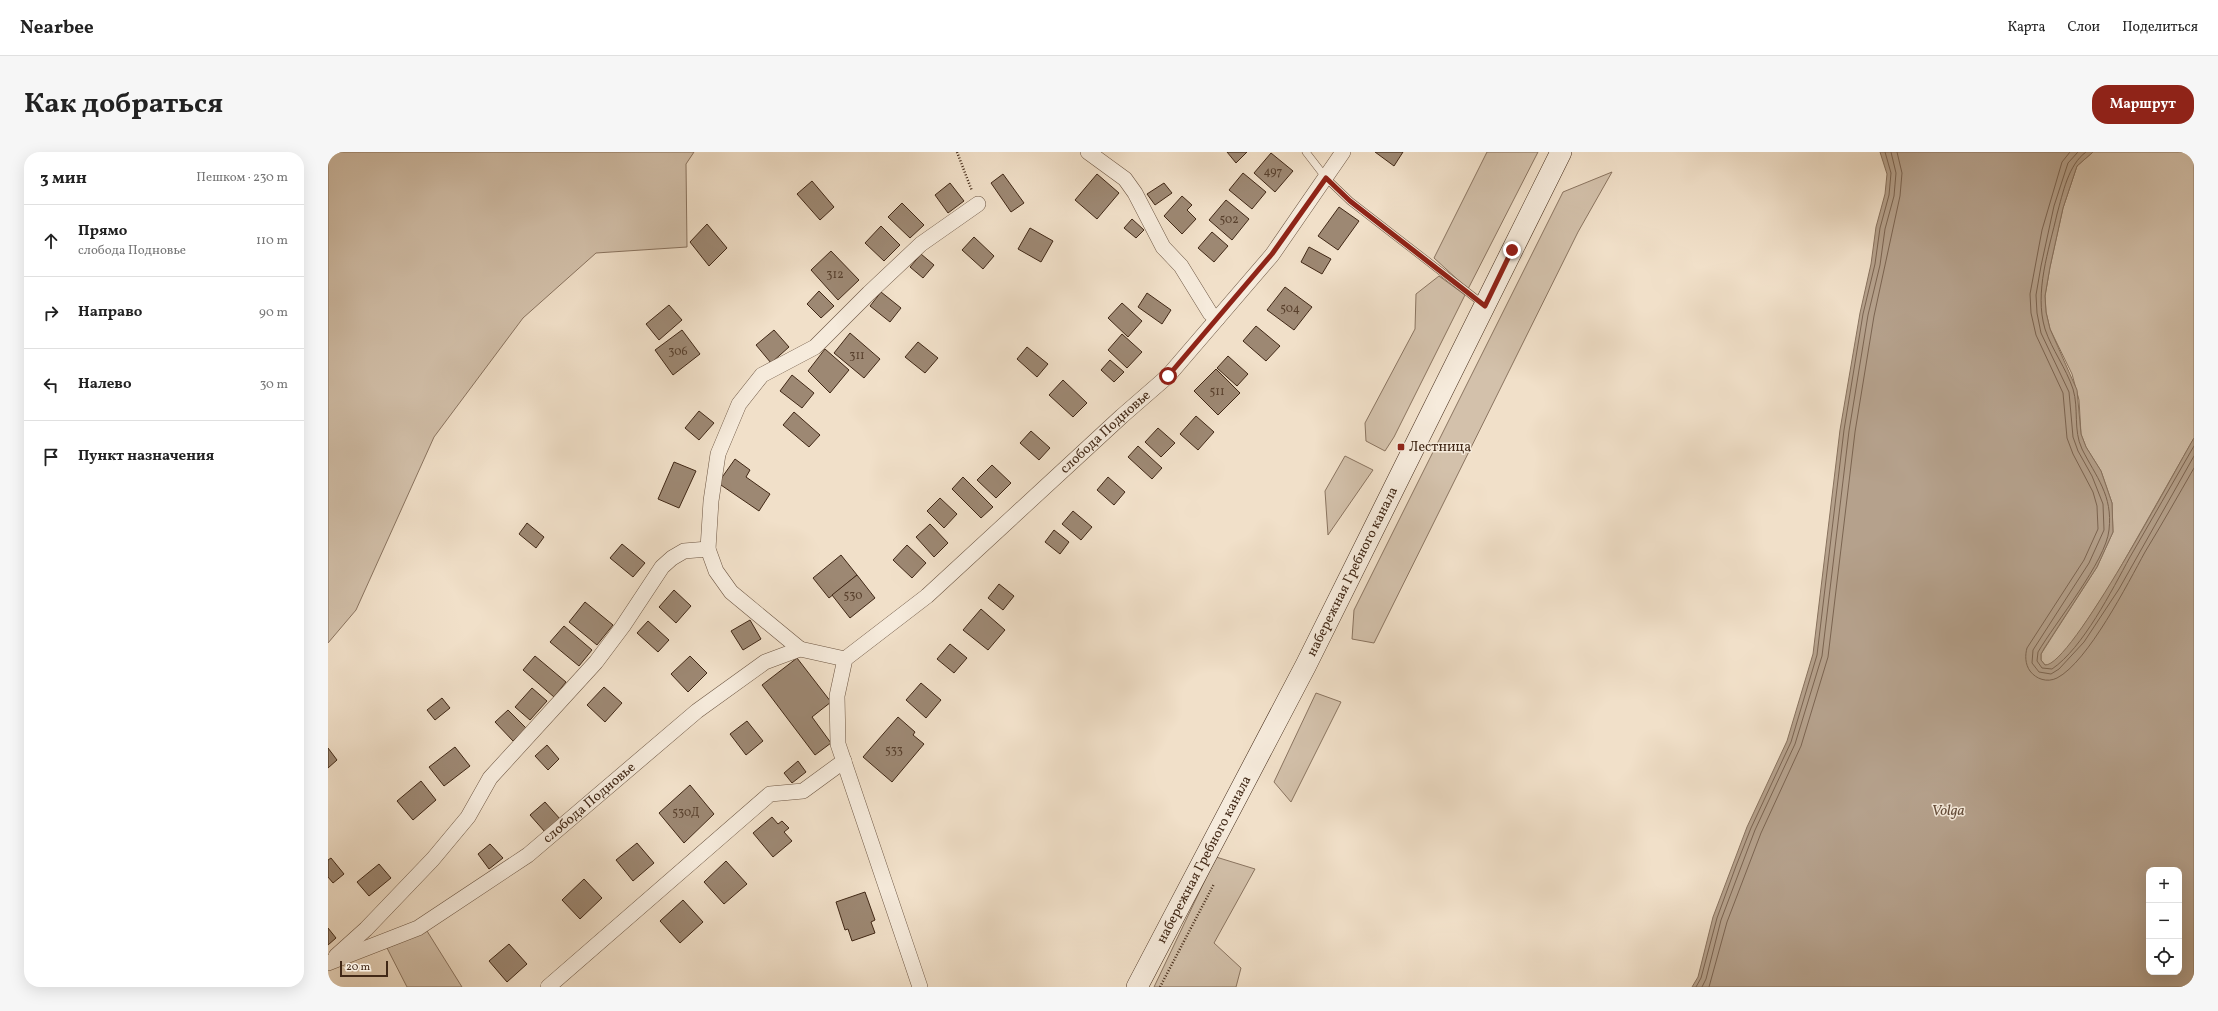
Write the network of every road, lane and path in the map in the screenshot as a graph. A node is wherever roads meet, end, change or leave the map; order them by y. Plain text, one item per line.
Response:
1 (957, 152) edge
2 (1088, 152) edge
3 (1306, 152) edge
4 (1343, 152) edge
5 (1561, 152) edge
6 (1326, 178) junction
7 (978, 204) joint
8 (1485, 306) junction
9 (1217, 320) junction
10 (708, 549) junction
11 (800, 649) junction
12 (845, 659) junction
13 (844, 761) junction
14 (329, 962) edge
15 (548, 987) edge
16 (920, 987) edge
17 (1137, 987) edge

1 - 7 path
2 - 9 street
3 - 6 lane
4 - 6 street, слобода Подновье
5 - 8 street, набережная Гребного канала
6 - 8 lane
6 - 9 street, слобода Подновье
7 - 10 street
8 - 17 street, набережная Гребного канала
9 - 12 street, слобода Подновье
10 - 11 street
10 - 14 street
11 - 12 street
11 - 14 street, слобода Подновье
12 - 13 street
13 - 15 street
13 - 16 street

